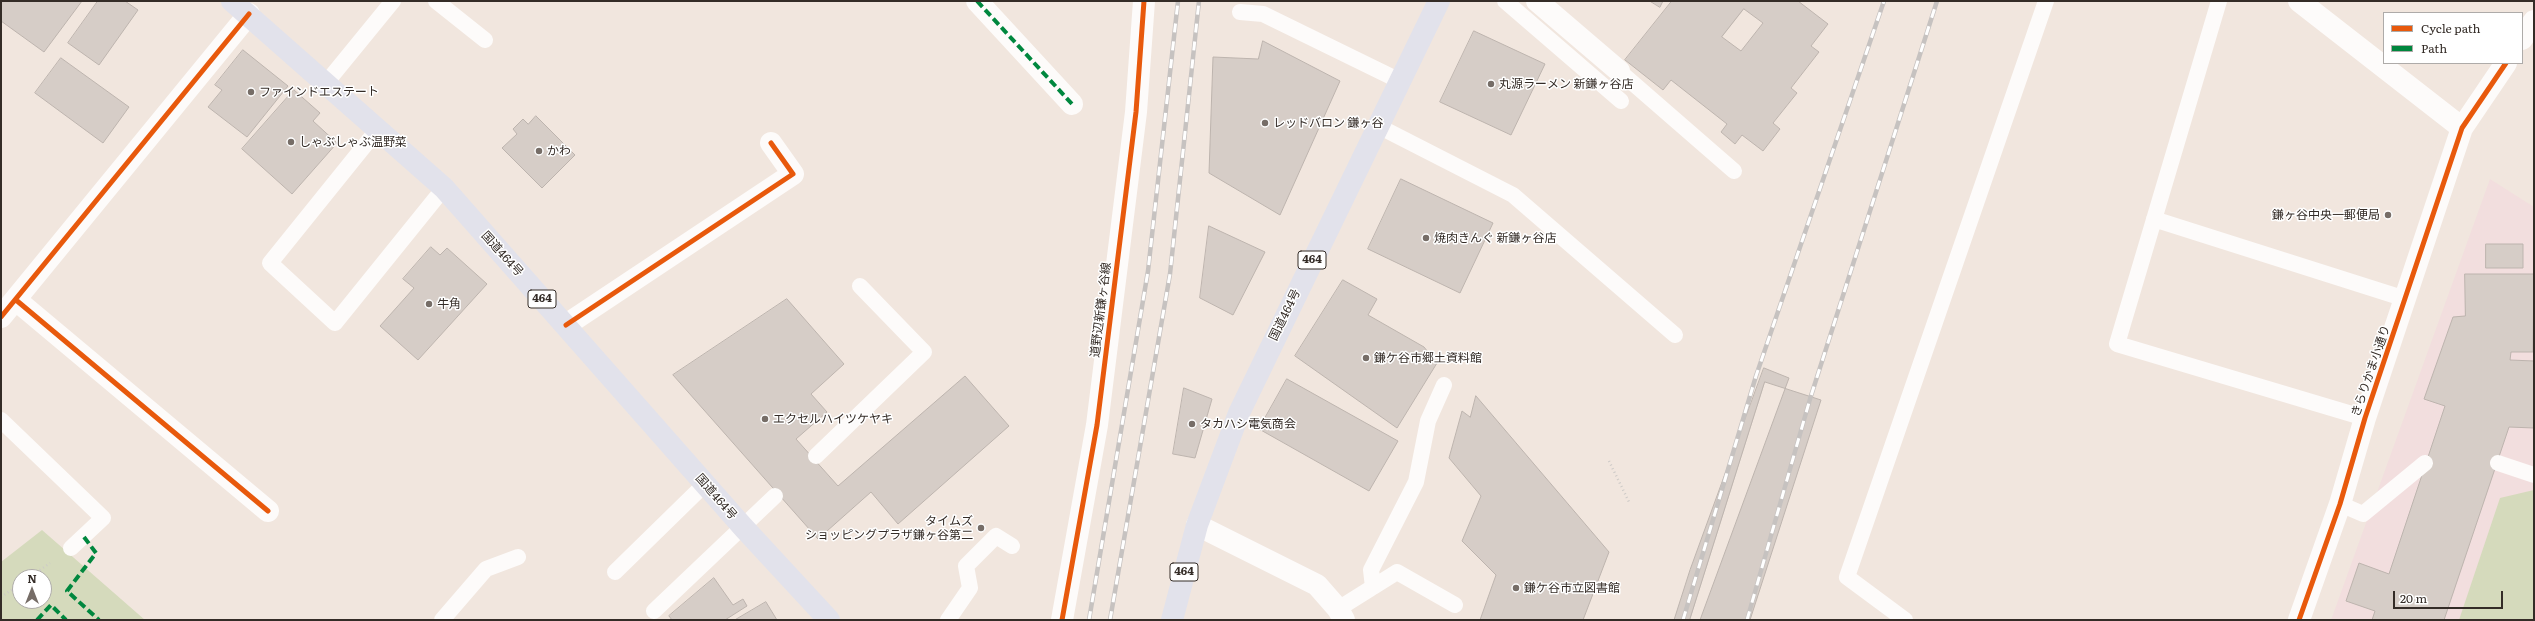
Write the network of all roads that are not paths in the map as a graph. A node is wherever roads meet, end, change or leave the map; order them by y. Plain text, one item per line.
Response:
1 (393, 1) edge
2 (436, 1) edge
3 (977, 1) edge
4 (1144, 1) edge
5 (1439, 1) edge
6 (1505, 1) edge
7 (1537, 1) edge
8 (2046, 1) edge
9 (2219, 1) edge
10 (2299, 1) edge
11 (241, 8) edge
12 (1240, 12) dead end
13 (2534, 21) edge
14 (2523, 38) edge
15 (485, 40) dead end
16 (2505, 64) edge
17 (1619, 72) joint
18 (1400, 81) junction
19 (326, 83) junction
20 (1620, 101) dead end
21 (1072, 104) dead end
22 (1378, 126) junction
23 (2462, 128) junction
24 (378, 129) junction
25 (771, 143) dead end
26 (1734, 171) dead end
27 (444, 188) junction
28 (2154, 219) junction
29 (860, 286) dead end
30 (2406, 299) junction
31 (16, 300) junction
32 (1, 317) edge
33 (566, 325) junction
34 (1675, 335) dead end
35 (1444, 385) dead end
36 (2365, 418) junction
37 (1, 420) edge
38 (816, 456) dead end
39 (2425, 463) dead end
40 (2498, 463) dead end
41 (2534, 475) edge
42 (705, 484) junction
43 (775, 496) dead end
44 (2340, 504) junction
45 (268, 511) dead end
46 (1197, 525) junction
47 (743, 527) junction
48 (1012, 546) dead end
49 (71, 548) dead end
50 (518, 557) dead end
51 (615, 572) dead end
52 (1373, 587) junction
53 (1455, 605) dead end
54 (654, 611) dead end
55 (1341, 614) edge
56 (1175, 619) edge
57 (442, 620) edge
58 (828, 620) edge
59 (948, 620) edge
60 (1062, 620) edge
61 (1905, 620) edge
62 (2299, 620) edge

1 - 19 lane
2 - 15 lane
3 - 21 street
4 - 60 street, 道野辺新鎌ヶ谷線
5 - 18 highway, 国道464号 / 464
6 - 20 lane
7 - 17 street
8 - 61 lane
9 - 28 lane
10 - 23 street
11 - 19 highway, 国道464号 / 464
11 - 31 street
12 - 18 lane
13 - 14 street
16 - 23 street, きらりかま小通り
17 - 26 lane
18 - 22 highway, 国道464号 / 464
19 - 24 highway, 国道464号 / 464
22 - 34 lane
22 - 46 highway, 国道464号 / 464
23 - 30 street, きらりかま小通り
24 - 27 highway, 国道464号 / 464
24 - 27 lane
25 - 33 street
27 - 33 highway, 国道464号 / 464
28 - 30 lane
28 - 36 lane
29 - 38 lane
30 - 36 street, きらりかま小通り
31 - 32 street
31 - 45 street
33 - 42 highway, 国道464号 / 464
35 - 52 lane
36 - 44 street, きらりかま小通り
37 - 49 lane
39 - 44 lane
40 - 41 lane
42 - 47 highway, 国道464号 / 464
42 - 51 lane
43 - 47 lane
44 - 62 street, きらりかま小通り
46 - 55 street
46 - 56 highway, 国道464号 / 464
47 - 54 lane
47 - 58 highway, 国道464号 / 464
48 - 59 lane
50 - 57 lane
52 - 53 lane
52 - 55 lane

